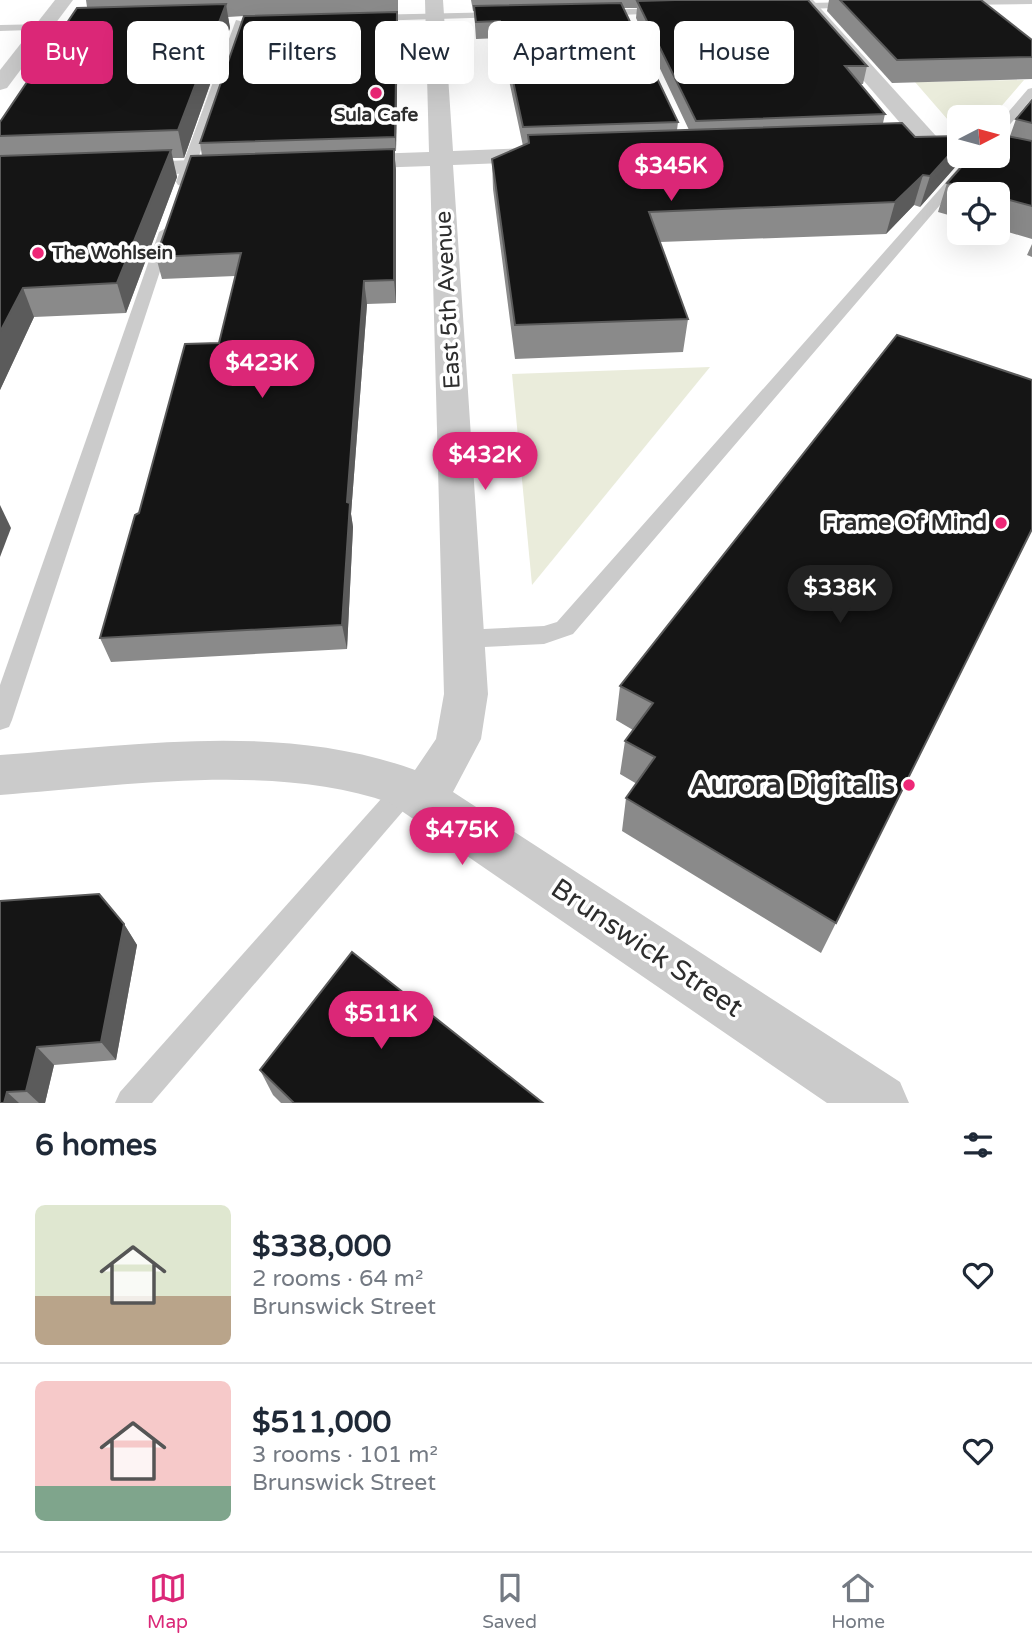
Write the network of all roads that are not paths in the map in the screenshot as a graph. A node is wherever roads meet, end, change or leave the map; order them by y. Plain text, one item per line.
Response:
1 (64, 0) edge
2 (1032, 1) edge
3 (806, 3) edge
4 (949, 3) edge
5 (866, 5) edge
6 (434, 8) edge
7 (680, 11) edge
8 (583, 13) edge
9 (513, 15) edge
10 (361, 18) edge
11 (49, 21) edge
12 (229, 22) edge
13 (240, 22) joint
14 (0, 27) edge
15 (21, 27) edge
16 (21, 57) edge
17 (0, 84) edge
18 (1032, 91) edge
19 (1010, 117) edge
20 (947, 139) edge
21 (897, 142) edge
22 (947, 146) edge
23 (567, 154) edge
24 (947, 155) edge
25 (442, 158) junction
26 (313, 163) edge
27 (258, 165) edge
28 (189, 167) junction
29 (94, 170) edge
30 (463, 639) junction
31 (0, 720) edge
32 (0, 775) edge
33 (414, 793) junction
34 (131, 1103) edge
35 (879, 1103) edge

1 - 11 street
2 - 4 lane
3 - 5 lane
3 - 20 street
6 - 9 lane
6 - 10 lane
6 - 25 street, East 5th Avenue
7 - 8 lane
12 - 13 lane
13 - 28 lane
14 - 15 lane
16 - 17 street
18 - 19 lane
21 - 22 street
23 - 25 street
24 - 30 lane
25 - 26 street
25 - 30 street, East 5th Avenue
27 - 28 street
28 - 29 street
28 - 31 lane
30 - 33 street, East 5th Avenue
32 - 33 street, Brunswick Street
33 - 34 lane
33 - 35 street, Brunswick Street

